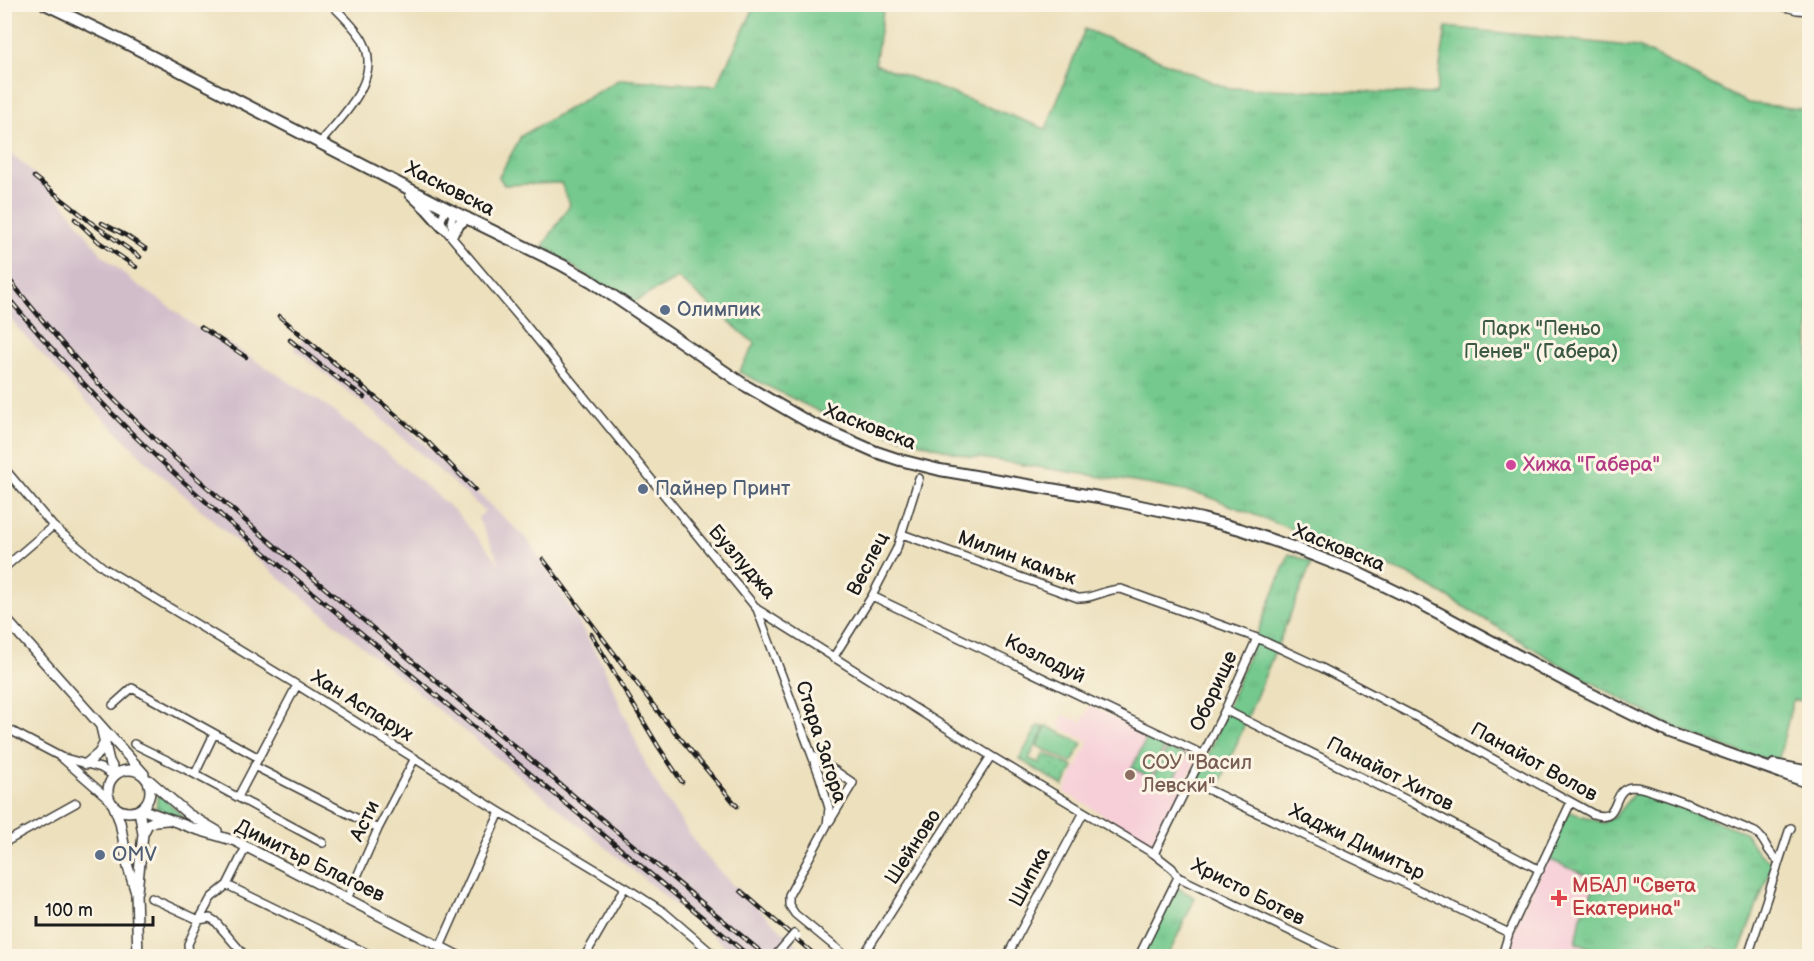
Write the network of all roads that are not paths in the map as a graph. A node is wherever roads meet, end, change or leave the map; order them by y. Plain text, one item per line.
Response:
1 (45, 4) edge
2 (331, 4) edge
3 (1773, 4) edge
4 (1809, 11) edge
5 (320, 143) junction
6 (394, 181) junction
7 (450, 210) junction
8 (467, 218) junction
9 (451, 234) junction
10 (4, 468) edge
11 (920, 478) dead end
12 (53, 526) junction
13 (902, 534) junction
14 (4, 568) edge
15 (872, 596) junction
16 (757, 609) junction
17 (4, 617) edge
18 (1257, 638) junction
19 (833, 658) junction
20 (297, 685) junction
21 (113, 705) dead end
22 (1225, 710) junction
23 (100, 724) junction
24 (4, 727) edge
25 (214, 734) junction
26 (105, 742) junction
27 (134, 744) dead end
28 (1203, 753) junction
29 (812, 755) junction
30 (991, 756) junction
31 (61, 757) junction
32 (1732, 757) junction
33 (259, 758) junction
34 (415, 758) junction
35 (86, 764) junction
36 (254, 766) junction
37 (1809, 772) edge
38 (195, 774) junction
39 (115, 775) junction
40 (145, 776) junction
41 (1190, 781) junction
42 (1809, 783) edge
43 (238, 797) junction
44 (112, 802) junction
45 (1571, 802) junction
46 (76, 803) dead end
47 (140, 809) junction
48 (500, 812) junction
49 (1084, 812) junction
50 (170, 820) junction
51 (827, 825) junction
52 (1791, 828) dead end
53 (378, 829) junction
54 (144, 834) junction
55 (235, 841) junction
56 (4, 843) edge
57 (323, 843) dead end
58 (246, 847) junction
59 (1154, 854) junction
60 (1779, 861) junction
61 (1540, 870) junction
62 (1178, 877) junction
63 (227, 885) junction
64 (625, 887) junction
65 (136, 893) junction
66 (151, 898) dead end
67 (347, 899) junction
68 (199, 920) junction
69 (1509, 933) junction
70 (797, 936) dead end
71 (440, 947) junction
72 (4, 952) edge
73 (454, 956) edge
74 (7, 957) edge
75 (138, 957) edge
76 (189, 957) edge
77 (245, 957) edge
78 (373, 957) edge
79 (585, 957) edge
80 (716, 957) edge
81 (775, 957) edge
82 (846, 957) edge
83 (863, 957) edge
84 (1007, 957) edge
85 (1139, 957) edge
86 (1342, 957) edge
87 (1502, 957) edge
88 (1748, 957) edge

1 - 5 main road, Хасковска
2 - 5 street
3 - 4 street
5 - 6 main road, Хасковска
6 - 7 main road, Хасковска
6 - 9 main road
7 - 8 main road, Хасковска
7 - 9 street
7 - 9 street
8 - 9 main road
8 - 32 main road, Хасковска
9 - 16 street, Бузлуджа
10 - 12 street, Хан Аспарух
11 - 13 street, Веслец
12 - 14 street
12 - 20 street, Хан Аспарух
13 - 15 street, Веслец
13 - 18 street, Милин камък
15 - 19 street, Веслец
15 - 28 street, Козлодуй
16 - 19 street, Бузлуджа
16 - 29 street, Стара Загора
17 - 23 street
18 - 22 street, Оборище
18 - 45 street, Панайот Волов
19 - 30 street, Бузлуджа
20 - 33 street
20 - 34 street, Хан Аспарух
21 - 25 street
22 - 28 street, Оборище
22 - 61 street, Панайот Хитов
23 - 26 street
23 - 40 street
24 - 31 street
25 - 33 street
25 - 38 street
26 - 35 street
26 - 39 street
27 - 38 street
28 - 41 street, Оборище
29 - 51 street, Стара Загора
29 - 51 street
30 - 49 street, Бузлуджа
30 - 83 street, Шейново
31 - 35 street
31 - 44 street
32 - 37 main road, Хасковска
32 - 42 main road, Хасковска
33 - 36 street
34 - 48 street, Хан Аспарух
34 - 53 street, Асти
35 - 39 street
36 - 43 street
36 - 53 street
38 - 43 street
39 - 40 street
39 - 44 street
40 - 47 street
40 - 55 street
41 - 59 street, Оборище
41 - 69 street, Хаджи Димитър
43 - 57 street
44 - 47 street
44 - 65 street
45 - 60 street, Панайот Волов
45 - 61 street
46 - 56 street
47 - 50 street, Димитър Благоев
47 - 54 street
48 - 64 street, Хан Аспарух
48 - 71 street
49 - 59 street, Христо Ботев
49 - 84 street, Шипка
50 - 54 street
50 - 55 street, Димитър Благоев
51 - 82 street, Стара Загора
52 - 60 street
53 - 67 street, Асти
54 - 65 street
55 - 58 street, Димитър Благоев
58 - 63 street
58 - 67 street, Димитър Благоев
59 - 62 street, Христо Ботев
60 - 88 street
61 - 69 street
62 - 85 street
62 - 86 street, Христо Ботев
63 - 68 street
63 - 78 street
64 - 79 street
64 - 80 street, Хан Аспарух
65 - 75 street
66 - 68 street
67 - 71 street, Димитър Благоев
68 - 76 street
68 - 77 street
69 - 87 street
70 - 81 street, bridge
71 - 73 street, Димитър Благоев
72 - 74 street

